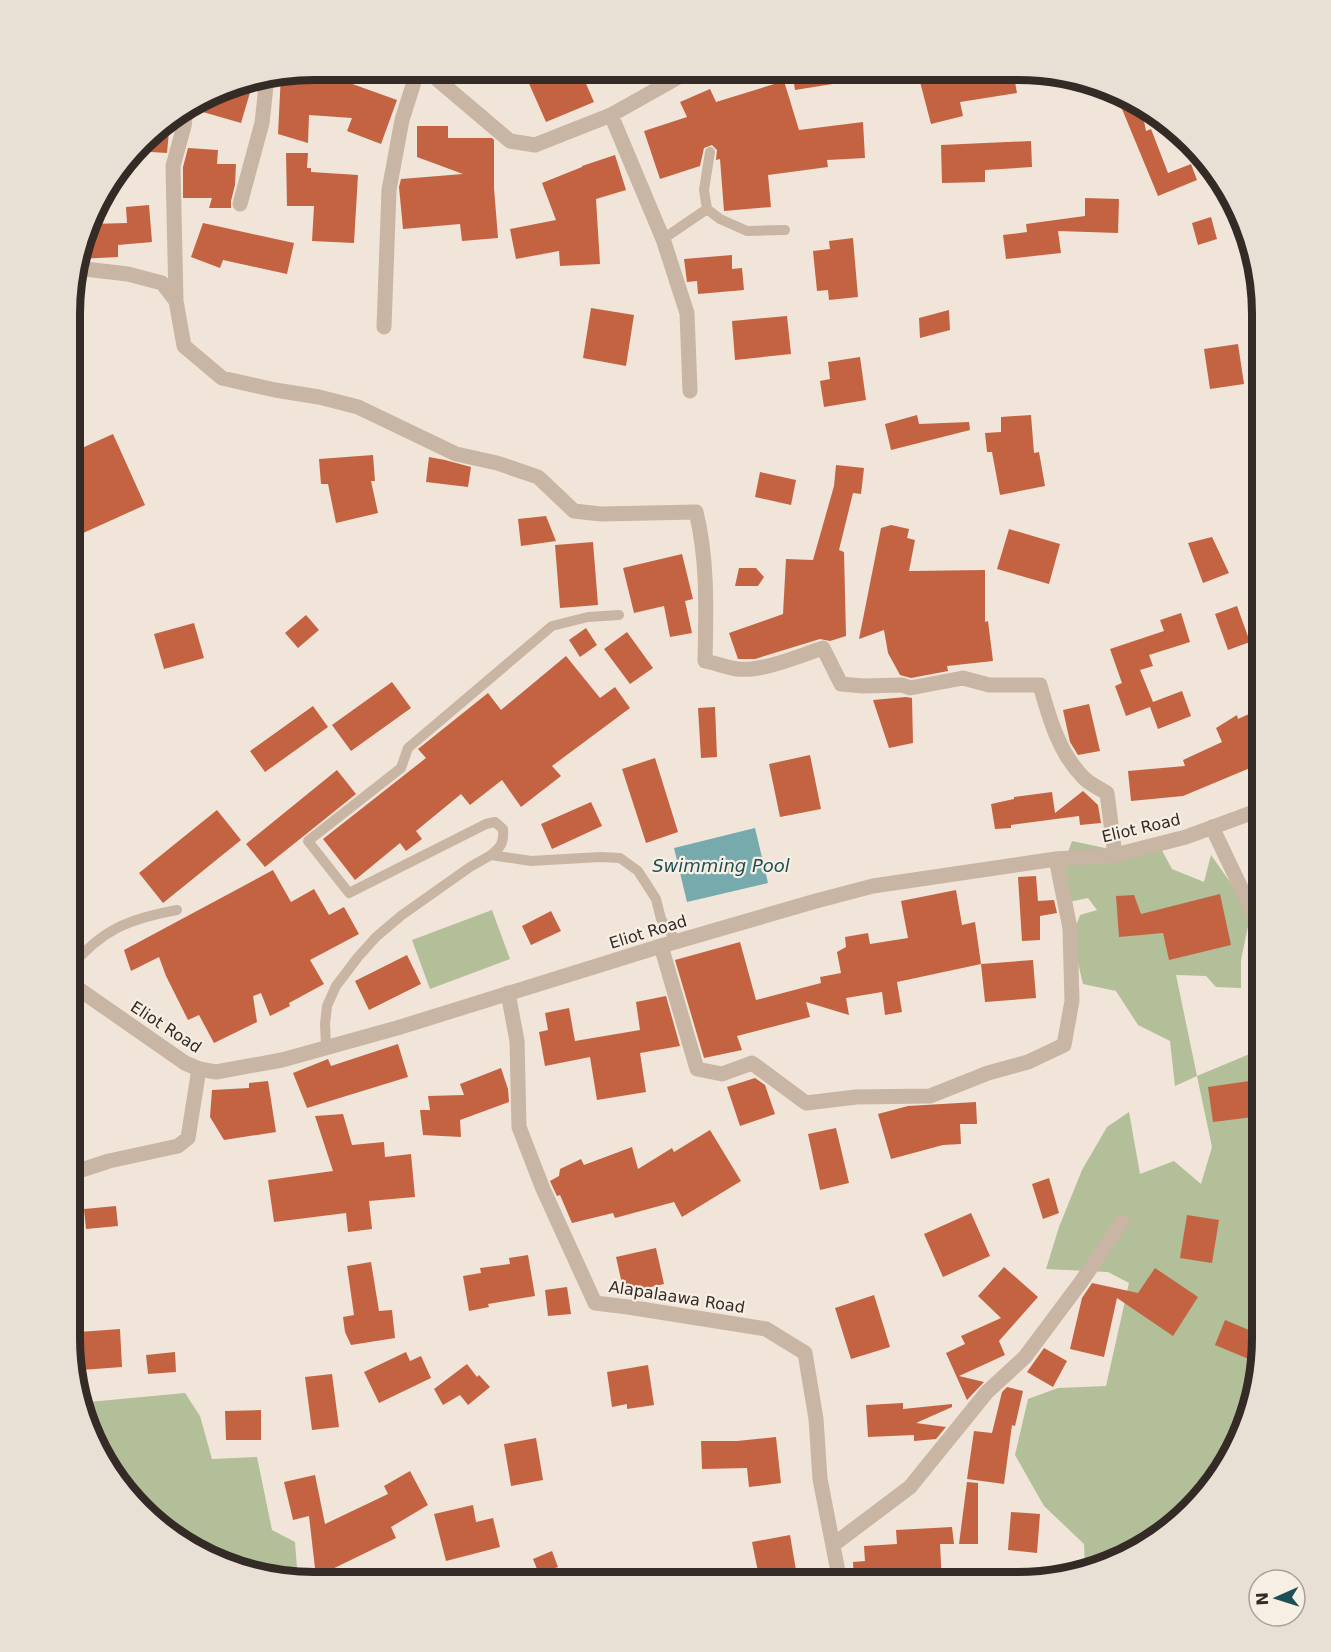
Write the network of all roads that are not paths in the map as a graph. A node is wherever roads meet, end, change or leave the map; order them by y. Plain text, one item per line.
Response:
1 (415, 80) edge
2 (438, 80) edge
3 (673, 80) edge
4 (266, 84) edge
5 (611, 115) junction
6 (185, 118) edge
7 (710, 152) dead end
8 (240, 204) dead end
9 (707, 208) junction
10 (785, 230) dead end
11 (663, 239) junction
12 (84, 269) edge
13 (176, 301) junction
14 (384, 327) dead end
15 (690, 391) dead end
16 (619, 615) dead end
17 (1252, 813) edge
18 (1212, 827) junction
19 (491, 855) junction
20 (1115, 855) junction
21 (1056, 859) junction
22 (177, 910) dead end
23 (1252, 911) edge
24 (677, 942) junction
25 (661, 946) junction
26 (80, 958) edge
27 (80, 990) edge
28 (508, 993) junction
29 (326, 1047) junction
30 (199, 1070) junction
31 (80, 1170) edge
32 (1122, 1222) dead end
33 (833, 1545) junction
34 (838, 1572) edge

1 - 14 street
2 - 5 street
3 - 5 street
4 - 8 street
5 - 11 street
6 - 13 street
7 - 9 lane
9 - 10 lane
9 - 11 lane
11 - 15 street
12 - 13 street
13 - 20 street
16 - 19 lane
17 - 18 street, Eliot Road
18 - 20 street, Eliot Road
18 - 23 street
19 - 24 lane
19 - 29 lane
20 - 21 street, Eliot Road
21 - 24 street, Eliot Road
21 - 25 street
22 - 26 lane
24 - 25 street, Eliot Road
25 - 28 street, Eliot Road
27 - 30 street, Eliot Road
28 - 29 street, Eliot Road
28 - 33 street, Alapalaawa Road
29 - 30 street, Eliot Road
30 - 31 street
32 - 33 street
33 - 34 street, Alapalaawa Road

